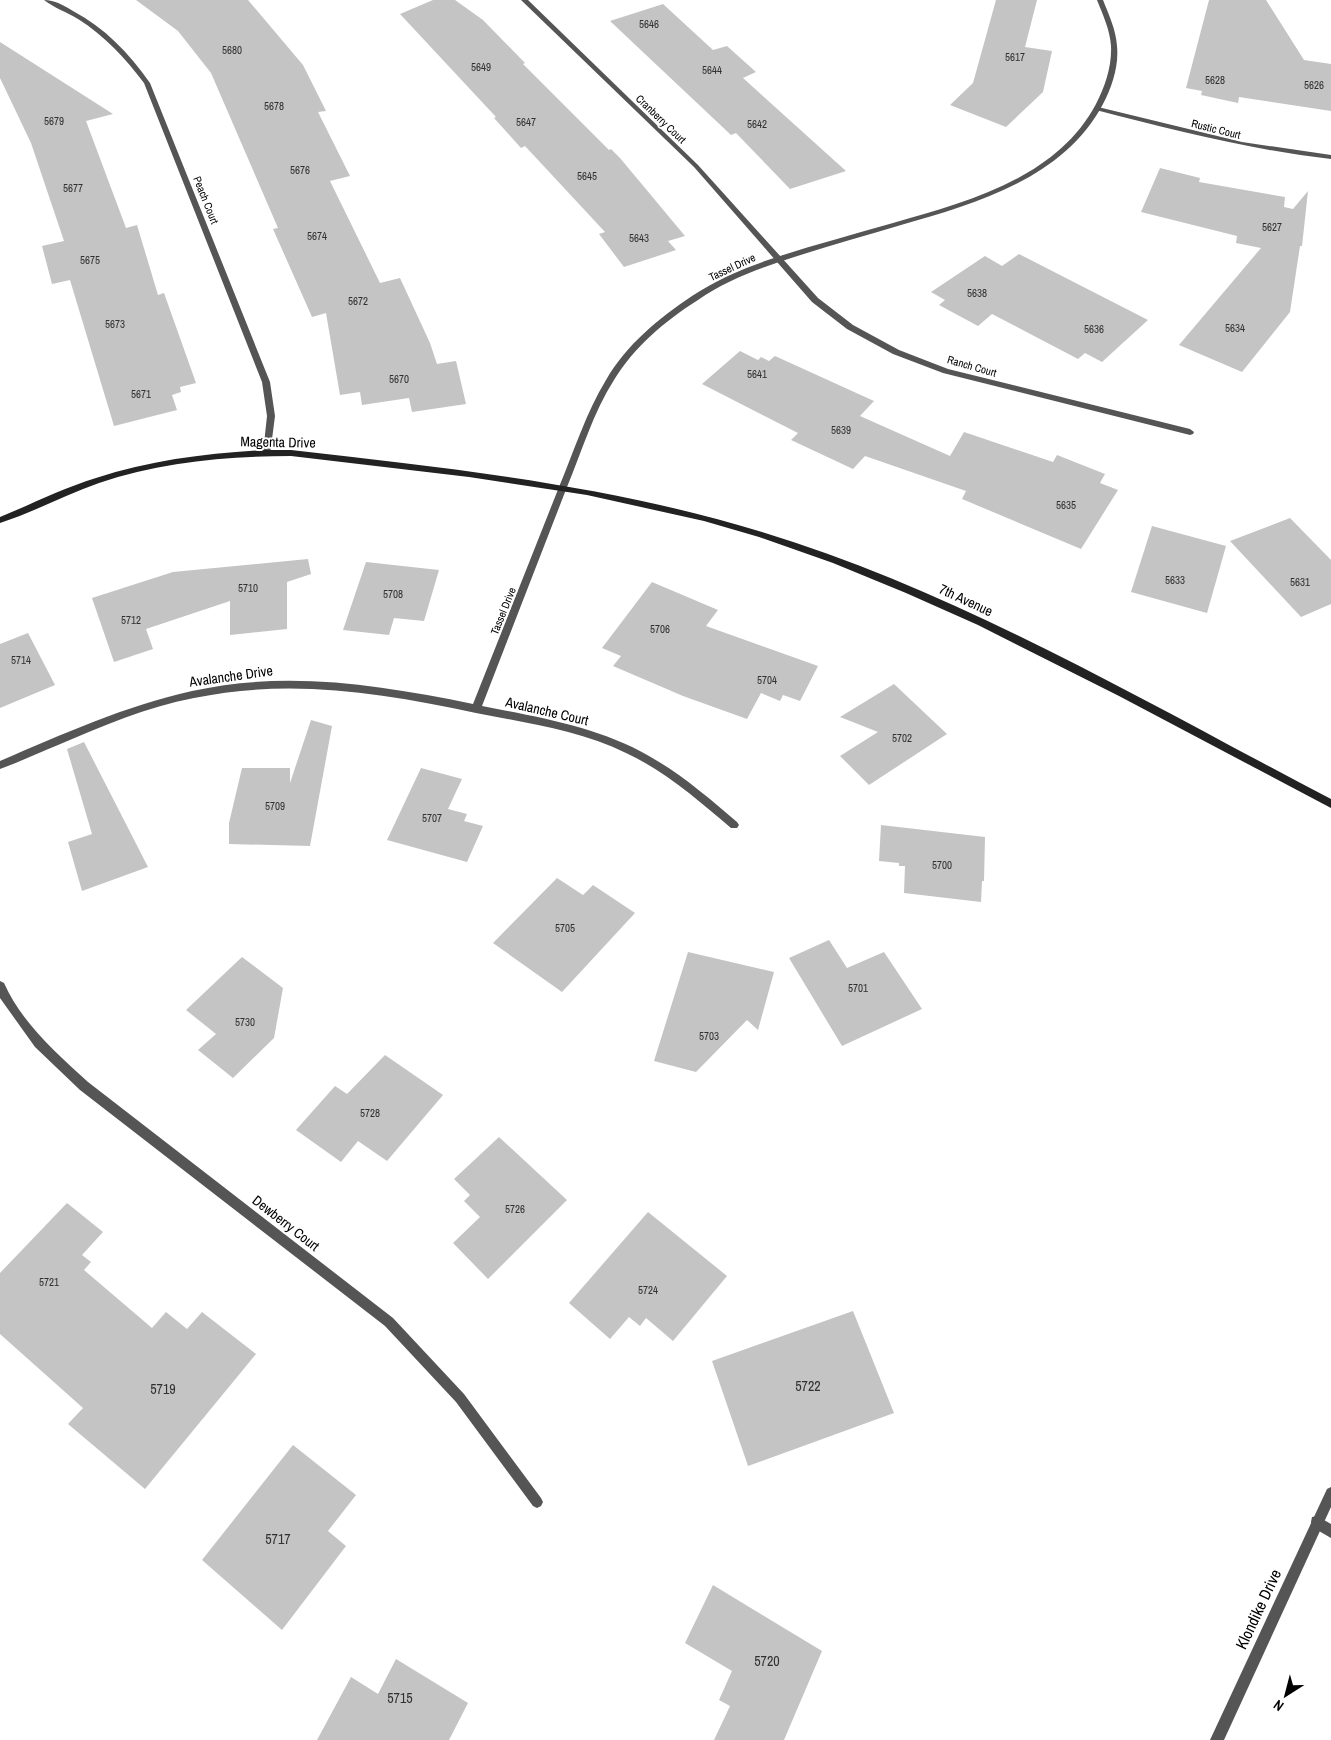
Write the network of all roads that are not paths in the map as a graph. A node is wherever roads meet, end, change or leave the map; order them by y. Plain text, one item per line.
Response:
1 (47, 0) edge
2 (524, 0) edge
3 (1100, 0) edge
4 (1098, 109) junction
5 (1331, 156) edge
6 (778, 260) junction
7 (1190, 432) dead end
8 (267, 453) junction
9 (563, 487) junction
10 (0, 520) edge
11 (476, 709) junction
12 (0, 766) edge
13 (1331, 804) edge
14 (734, 825) dead end
15 (0, 986) edge
16 (1331, 1493) edge
17 (538, 1502) dead end
18 (1317, 1522) junction
19 (1331, 1532) edge
20 (1216, 1740) edge

1 - 8 street, Peach Court
2 - 6 street, Cranberry Court
3 - 4 street, Tassel Drive
4 - 5 street, Rustic Court
4 - 6 street, Tassel Drive
6 - 7 street, Ranch Court
6 - 9 street, Tassel Drive
8 - 9 main road, Magenta Drive
8 - 10 main road, Magenta Drive
9 - 11 street, Tassel Drive
9 - 13 main road, 7th Avenue
11 - 12 street, Avalanche Drive
11 - 14 street, Avalanche Court
15 - 17 street, Dewberry Court
16 - 18 street, Klondike Drive
18 - 19 street
18 - 20 street, Klondike Drive

